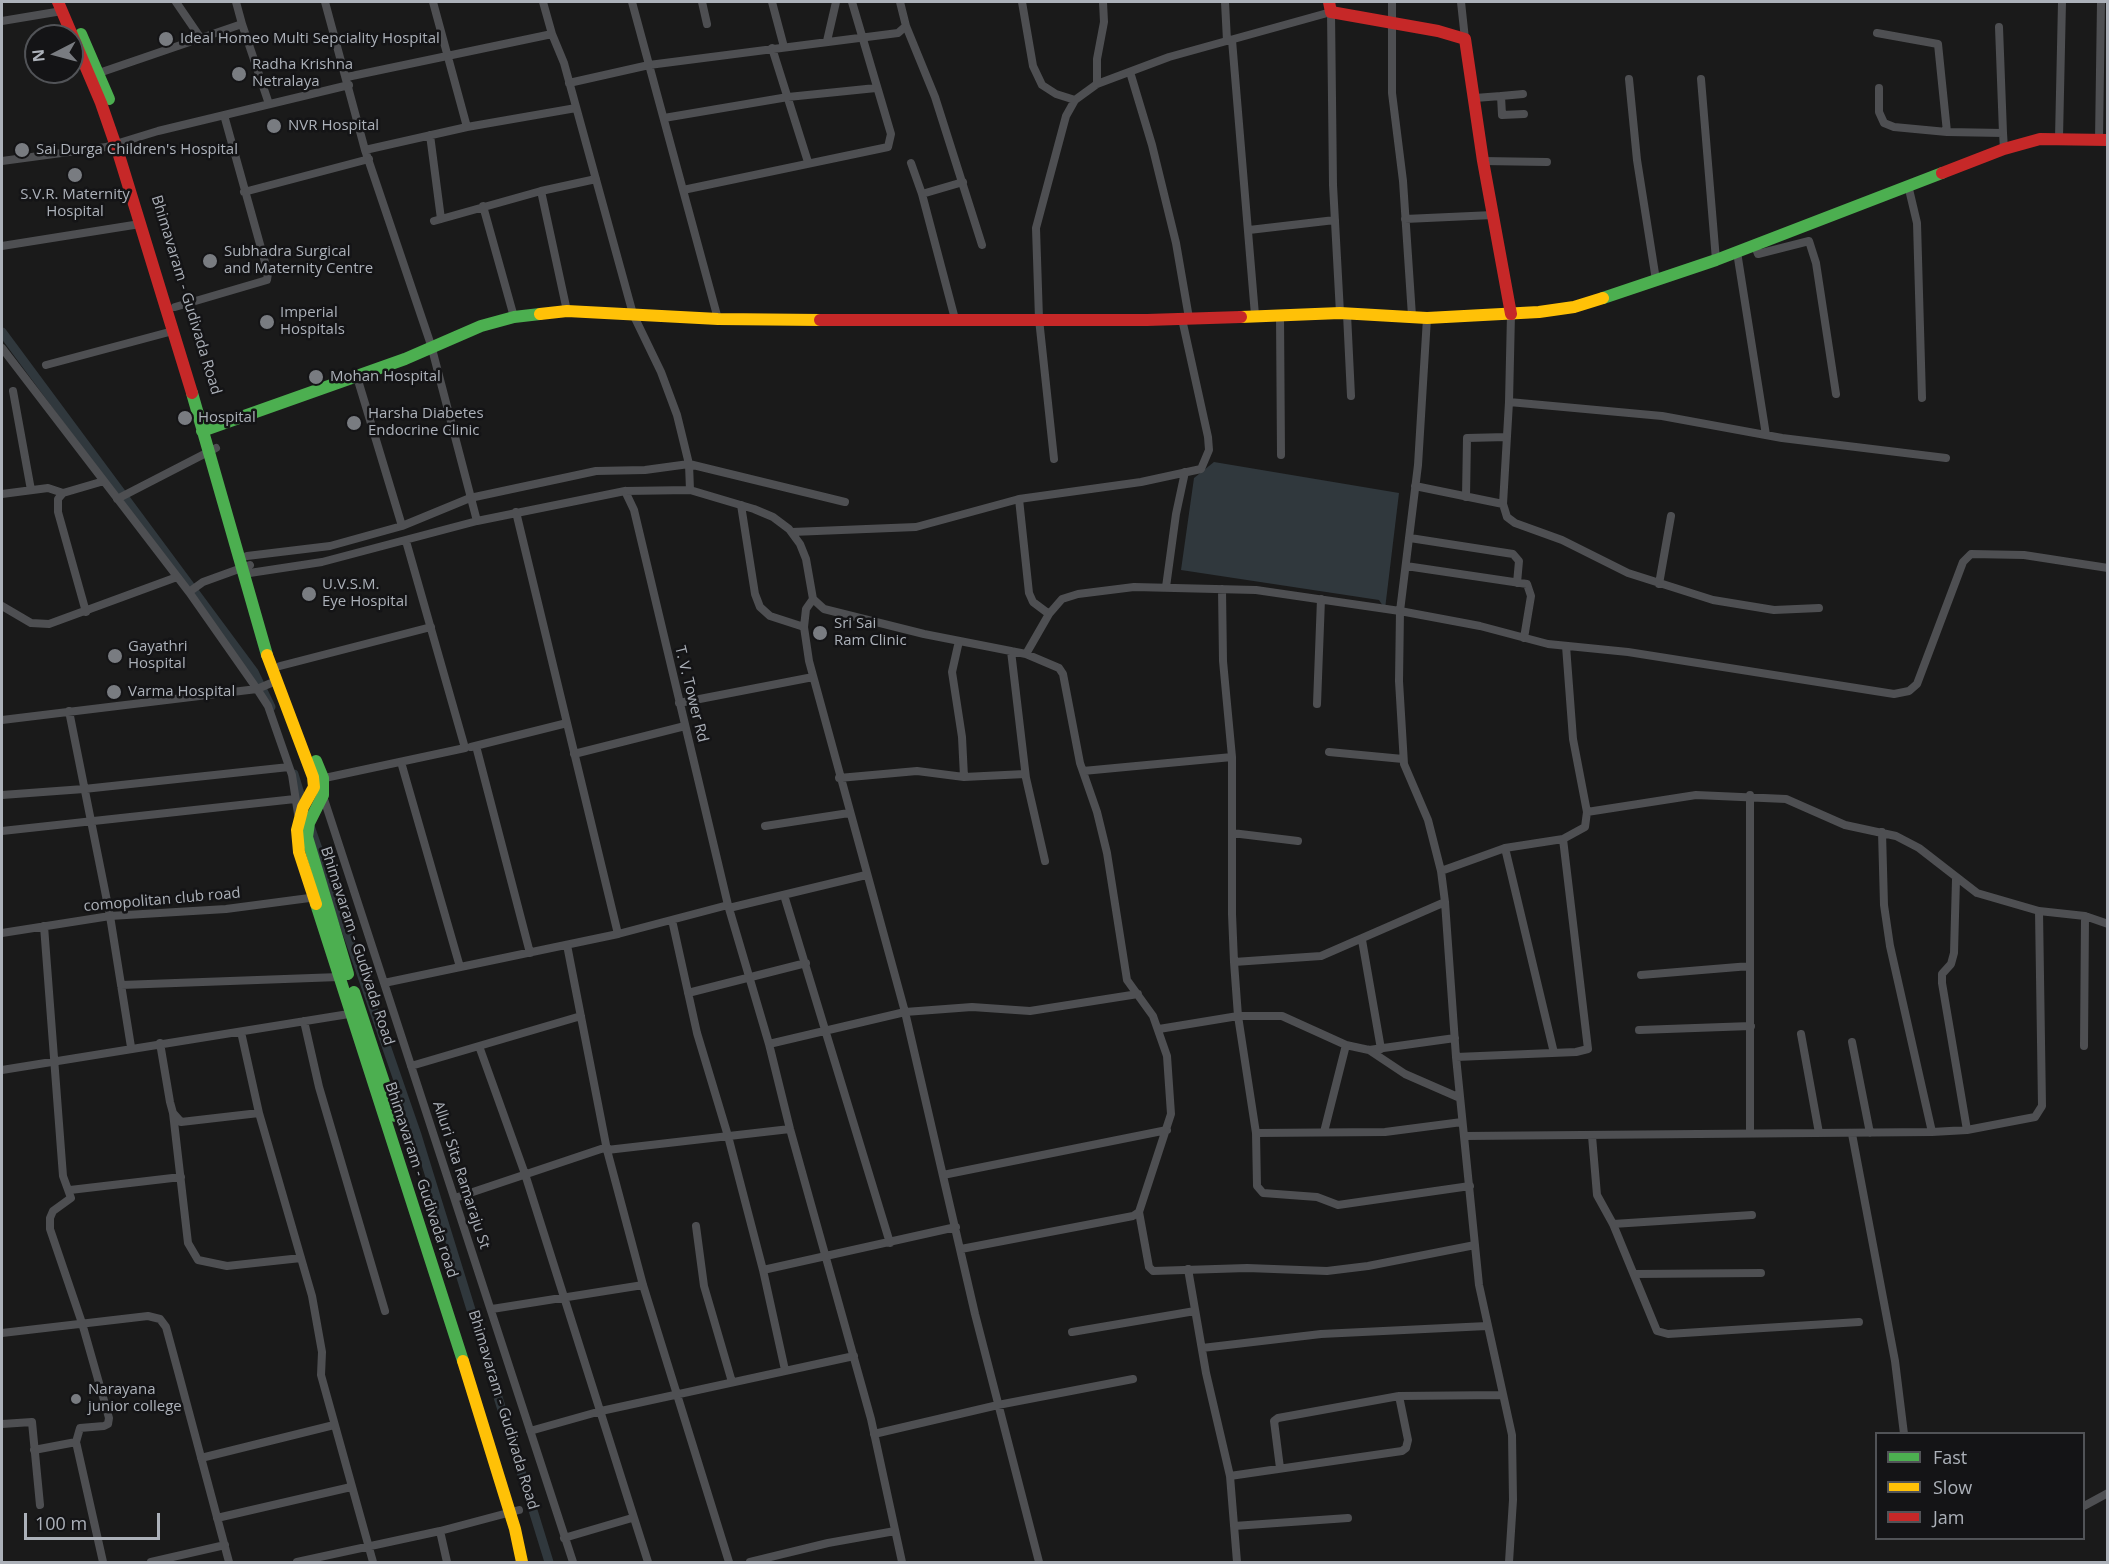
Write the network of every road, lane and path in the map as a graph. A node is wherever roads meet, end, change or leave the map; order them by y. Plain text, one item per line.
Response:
1 (176, 2) edge
2 (236, 2) edge
3 (325, 2) edge
4 (432, 2) edge
5 (543, 2) edge
6 (633, 2) edge
7 (702, 2) edge
8 (772, 2) edge
9 (836, 2) edge
10 (852, 2) edge
11 (900, 2) edge
12 (1022, 2) edge
13 (1103, 2) edge
14 (1225, 2) edge
15 (1392, 2) edge
16 (1461, 2) edge
17 (2062, 2) edge
18 (2101, 2) edge
19 (62, 5) edge
20 (1330, 7) edge
21 (2, 21) edge
22 (1392, 23) junction
23 (242, 24) junction
24 (707, 24) dead end
25 (906, 26) junction
26 (1999, 27) dead end
27 (1877, 33) dead end
28 (552, 34) junction
29 (862, 37) junction
30 (1465, 39) junction
31 (201, 40) junction
32 (827, 41) junction
33 (1229, 41) junction
34 (784, 47) junction
35 (772, 48) junction
36 (446, 54) junction
37 (649, 65) junction
38 (1130, 72) junction
39 (95, 75) junction
40 (1629, 79) dead end
41 (1701, 79) dead end
42 (348, 81) junction
43 (569, 83) junction
44 (1097, 84) junction
45 (876, 88) junction
46 (1879, 88) dead end
47 (1523, 94) dead end
48 (1501, 96) junction
49 (788, 97) junction
50 (1475, 98) junction
51 (1075, 100) junction
52 (269, 104) junction
53 (576, 108) junction
54 (1524, 114) dead end
55 (224, 115) junction
56 (664, 118) junction
57 (466, 127) junction
58 (1947, 132) junction
59 (2003, 133) junction
60 (430, 135) junction
61 (2060, 138) junction
62 (2103, 140) edge
63 (119, 143) junction
64 (2004, 149) junction
65 (365, 150) junction
66 (369, 159) junction
67 (2, 161) edge
68 (1483, 161) junction
69 (808, 162) junction
70 (1547, 162) dead end
71 (911, 163) dead end
72 (596, 179) junction
73 (963, 182) junction
74 (1908, 185) junction
75 (683, 190) junction
76 (541, 191) junction
77 (244, 192) junction
78 (922, 194) junction
79 (483, 206) junction
80 (1493, 215) junction
81 (1405, 219) junction
82 (1335, 220) junction
83 (140, 224) junction
84 (1248, 230) junction
85 (982, 245) dead end
86 (2, 246) edge
87 (1755, 246) junction
88 (1737, 252) junction
89 (1716, 260) junction
90 (1656, 280) junction
91 (175, 307) junction
92 (567, 311) junction
93 (633, 314) junction
94 (1344, 314) junction
95 (1511, 314) junction
96 (1255, 315) junction
97 (1280, 315) junction
98 (1412, 316) junction
99 (514, 317) junction
100 (1185, 318) junction
101 (1427, 318) junction
102 (718, 319) junction
103 (955, 319) junction
104 (1039, 319) junction
105 (173, 331) junction
106 (431, 345) junction
107 (2, 348) edge
108 (46, 364) dead end
109 (357, 376) junction
110 (13, 391) dead end
111 (1836, 394) dead end
112 (1351, 396) dead end
113 (1922, 398) dead end
114 (1509, 402) junction
115 (206, 429) junction
116 (1766, 435) junction
117 (1507, 437) junction
118 (212, 450) junction
119 (1281, 455) dead end
120 (1946, 458) dead end
121 (1054, 459) dead end
122 (689, 464) junction
123 (1185, 472) junction
124 (104, 481) junction
125 (1415, 486) junction
126 (31, 490) junction
127 (690, 490) junction
128 (625, 491) junction
129 (63, 493) junction
130 (2, 494) edge
131 (1466, 496) junction
132 (470, 498) junction
133 (118, 499) junction
134 (1019, 499) junction
135 (845, 502) dead end
136 (1503, 504) junction
137 (741, 505) junction
138 (516, 512) junction
139 (1671, 516) dead end
140 (477, 521) junction
141 (402, 526) junction
142 (792, 532) junction
143 (1410, 538) junction
144 (406, 541) junction
145 (1406, 566) junction
146 (247, 567) junction
147 (2108, 568) edge
148 (177, 577) junction
149 (1517, 583) junction
150 (1659, 584) junction
151 (1166, 587) junction
152 (1222, 589) junction
153 (189, 592) junction
154 (813, 599) junction
155 (1322, 599) junction
156 (2, 606) edge
157 (1819, 608) dead end
158 (1400, 611) junction
159 (86, 612) junction
160 (1049, 614) junction
161 (431, 627) junction
162 (804, 627) junction
163 (1524, 638) junction
164 (959, 641) junction
165 (1566, 646) junction
166 (1011, 651) junction
167 (1026, 654) junction
168 (280, 666) junction
169 (813, 677) junction
170 (275, 682) junction
171 (258, 688) junction
172 (679, 703) junction
173 (1317, 704) dead end
174 (69, 711) junction
175 (2, 720) edge
176 (567, 723) junction
177 (685, 726) junction
178 (476, 746) junction
179 (465, 748) junction
180 (1329, 752) dead end
181 (574, 754) junction
182 (1232, 757) junction
183 (1403, 759) junction
184 (401, 762) junction
185 (289, 767) junction
186 (1083, 771) junction
187 (1025, 774) junction
188 (964, 777) junction
189 (839, 778) junction
190 (84, 789) junction
191 (319, 789) junction
192 (2, 795) edge
193 (1750, 795) junction
194 (299, 803) junction
195 (1587, 812) junction
196 (849, 813) junction
197 (90, 820) junction
198 (304, 821) junction
199 (765, 826) dead end
200 (2, 831) edge
201 (1882, 832) junction
202 (1232, 833) junction
203 (302, 836) joint
204 (1563, 839) junction
205 (1298, 841) dead end
206 (1505, 848) junction
207 (1045, 861) dead end
208 (1441, 871) junction
209 (866, 875) junction
210 (1956, 879) junction
211 (784, 895) junction
212 (319, 896) junction
213 (1445, 902) junction
214 (728, 907) junction
215 (2039, 911) junction
216 (110, 916) junction
217 (2085, 916) junction
218 (672, 920) junction
219 (2108, 924) edge
220 (44, 926) junction
221 (2, 933) edge
222 (618, 934) junction
223 (1362, 940) junction
224 (567, 945) junction
225 (530, 953) junction
226 (1234, 962) junction
227 (806, 963) junction
228 (1750, 966) junction
229 (460, 967) junction
230 (1641, 975) dead end
231 (339, 977) junction
232 (750, 979) junction
233 (384, 983) junction
234 (121, 985) junction
235 (688, 993) junction
236 (1138, 994) junction
237 (905, 1012) junction
238 (357, 1013) junction
239 (580, 1016) junction
240 (1238, 1016) junction
241 (304, 1021) junction
242 (1751, 1026) junction
243 (1159, 1029) junction
244 (827, 1030) junction
245 (1639, 1030) dead end
246 (242, 1032) junction
247 (1801, 1034) dead end
248 (1455, 1038) junction
249 (1852, 1042) dead end
250 (160, 1043) junction
251 (769, 1044) junction
252 (1346, 1045) junction
253 (479, 1046) junction
254 (2084, 1046) dead end
255 (131, 1047) junction
256 (1381, 1049) junction
257 (1369, 1050) junction
258 (1554, 1053) junction
259 (1456, 1057) junction
260 (54, 1061) junction
261 (411, 1066) junction
262 (2, 1070) edge
263 (1460, 1098) junction
264 (174, 1113) junction
265 (259, 1113) junction
266 (1462, 1122) junction
267 (790, 1129) junction
268 (1167, 1130) junction
269 (1967, 1130) junction
270 (1324, 1132) junction
271 (1750, 1132) junction
272 (1932, 1132) junction
273 (1256, 1133) junction
274 (1819, 1133) junction
275 (1869, 1133) junction
276 (1852, 1134) junction
277 (728, 1136) junction
278 (1465, 1136) junction
279 (1592, 1136) junction
280 (607, 1148) junction
281 (525, 1174) junction
282 (943, 1175) junction
283 (181, 1177) junction
284 (1470, 1186) junction
285 (70, 1190) junction
286 (455, 1198) junction
287 (1139, 1212) junction
288 (1752, 1215) dead end
289 (1613, 1224) junction
290 (696, 1226) dead end
291 (956, 1227) junction
292 (890, 1243) junction
293 (1475, 1245) junction
294 (961, 1249) junction
295 (301, 1258) junction
296 (826, 1258) junction
297 (1188, 1269) junction
298 (763, 1270) junction
299 (1761, 1273) dead end
300 (1635, 1274) junction
301 (643, 1285) junction
302 (563, 1298) junction
303 (492, 1309) junction
304 (385, 1311) dead end
305 (1195, 1311) junction
306 (1859, 1322) dead end
307 (82, 1323) junction
308 (1487, 1326) junction
309 (1072, 1332) dead end
310 (2, 1333) edge
311 (1202, 1348) junction
312 (854, 1356) junction
313 (785, 1370) junction
314 (1133, 1379) dead end
315 (732, 1382) junction
316 (676, 1394) junction
317 (1503, 1395) junction
318 (1400, 1396) junction
319 (998, 1405) junction
320 (601, 1411) junction
321 (2, 1424) edge
322 (334, 1425) junction
323 (530, 1431) junction
324 (1904, 1432) edge
325 (874, 1434) junction
326 (76, 1442) junction
327 (34, 1450) junction
328 (201, 1458) junction
329 (1280, 1468) junction
330 (1230, 1476) junction
331 (351, 1487) junction
332 (2108, 1493) edge
333 (40, 1505) dead end
334 (2085, 1505) edge
335 (514, 1511) junction
336 (217, 1518) junction
337 (632, 1518) junction
338 (1348, 1518) dead end
339 (1234, 1526) junction
340 (440, 1531) junction
341 (895, 1531) junction
342 (564, 1538) junction
343 (225, 1545) junction
344 (370, 1547) junction
345 (164, 1561) edge
346 (103, 1563) edge
347 (150, 1563) edge
348 (229, 1563) edge
349 (297, 1563) edge
350 (373, 1563) edge
351 (447, 1563) edge
352 (522, 1563) edge
353 (530, 1563) edge
354 (573, 1563) edge
355 (648, 1563) edge
356 (729, 1563) edge
357 (750, 1563) edge
358 (902, 1563) edge
359 (1039, 1563) edge
360 (1237, 1563) edge
361 (1509, 1563) edge

1 - 31 street
2 - 23 street
3 - 42 street
4 - 36 street
5 - 28 street
6 - 37 street
7 - 24 street
8 - 34 street
9 - 32 street
10 - 29 street
11 - 25 street
12 - 51 street
13 - 44 street
14 - 33 street
15 - 22 street
16 - 30 street
17 - 61 street
18 - 62 street
19 - 21 street
19 - 39 main road, Bhimavaram - Gudivada Road
20 - 22 main road
20 - 33 street
20 - 82 street
22 - 30 main road
22 - 81 street
23 - 31 street
23 - 52 street
25 - 29 street
25 - 73 street
26 - 59 street
27 - 58 street
28 - 36 street
28 - 43 street
29 - 32 street
29 - 45 street
30 - 50 main road
31 - 39 street
32 - 34 street
33 - 38 street
33 - 84 street
34 - 35 street
35 - 37 street
35 - 49 street
36 - 42 street
36 - 57 street
37 - 43 street
37 - 56 street
38 - 44 street
38 - 100 street
39 - 63 main road, Bhimavaram - Gudivada Road
40 - 90 street
41 - 89 street
42 - 52 street
42 - 65 street
43 - 53 street
44 - 51 street
45 - 49 street
45 - 69 street
46 - 58 street
47 - 48 street
48 - 50 street
48 - 54 street
49 - 56 street
49 - 69 street
50 - 68 main road
51 - 104 street
52 - 55 street
53 - 57 street
53 - 72 street
55 - 63 street
55 - 77 street
56 - 75 street
57 - 60 street
58 - 59 street
59 - 64 street
60 - 65 street
60 - 79 street
61 - 62 main road
61 - 64 main road
63 - 67 street
63 - 83 main road, Bhimavaram - Gudivada Road
63 - 91 main road, Bhimavaram - Gudivada Road
64 - 74 main road
65 - 66 street
66 - 77 street
66 - 106 street
68 - 70 street
68 - 80 main road
69 - 75 street
71 - 78 street
72 - 76 street
72 - 93 street
73 - 78 street
73 - 85 street
74 - 87 main road
74 - 113 street
75 - 102 street
76 - 79 street
76 - 92 street
77 - 91 street
78 - 103 street
79 - 99 street
80 - 81 street
80 - 95 main road
81 - 98 street
82 - 84 street
82 - 94 street
83 - 86 street
83 - 105 main road, Bhimavaram - Gudivada Road
84 - 96 street
87 - 88 main road
87 - 111 street
88 - 89 main road
88 - 116 street
89 - 90 main road
90 - 95 main road
91 - 115 main road, Bhimavaram - Gudivada Road
92 - 93 main road
92 - 99 main road
93 - 102 main road
93 - 122 street
94 - 97 main road
94 - 98 main road
94 - 112 street
95 - 101 main road
95 - 114 street
96 - 97 main road
96 - 100 main road
97 - 119 street
98 - 101 main road
99 - 106 main road
100 - 104 main road
100 - 123 street
101 - 125 street
102 - 103 main road
103 - 104 main road
104 - 121 street
105 - 108 street
105 - 115 main road, Bhimavaram - Gudivada Road
106 - 109 main road
106 - 132 street
107 - 124 street
109 - 115 main road
109 - 141 street
110 - 126 street
114 - 116 street
114 - 117 street
115 - 118 main road, Bhimavaram - Gudivada Road
116 - 120 street
117 - 131 street
117 - 136 street
118 - 133 street
118 - 146 main road, Bhimavaram - Gudivada Road
122 - 127 street
122 - 132 street
122 - 135 street
123 - 134 street
123 - 151 street
124 - 129 street
124 - 133 street
125 - 131 street
125 - 143 street
126 - 129 street
126 - 130 street
127 - 128 street
127 - 137 street
128 - 138 street
128 - 172 street, T. V. Tower Rd
129 - 159 street
131 - 136 street
132 - 140 street
132 - 141 street
133 - 148 street
134 - 142 street
134 - 160 street
136 - 150 street
137 - 142 street
137 - 162 street
138 - 140 street
138 - 176 street
139 - 150 street
140 - 144 street
141 - 146 street
142 - 154 street
143 - 145 street
143 - 149 street
144 - 146 street
144 - 161 street
145 - 149 street
145 - 158 street
146 - 153 street
146 - 168 main road, Bhimavaram - Gudivada Road
146 - 170 main road, Bhimavaram - Gudivada Road
147 - 165 street
148 - 153 street
148 - 159 street
149 - 163 street
150 - 157 street
151 - 152 street
151 - 160 street
152 - 155 street
152 - 182 street
153 - 171 street
154 - 162 street
154 - 164 street
155 - 158 street
155 - 173 street
156 - 159 street
158 - 163 street
158 - 183 street
160 - 167 street
161 - 168 street
161 - 179 street
162 - 169 street
163 - 165 street
164 - 166 street
164 - 188 street
165 - 195 street
166 - 167 street
166 - 187 street
167 - 186 street
168 - 191 main road, Bhimavaram - Gudivada Road
169 - 172 street
169 - 189 street
170 - 171 street
170 - 191 main road, Bhimavaram - Gudivada Road
171 - 174 street
171 - 185 street
172 - 177 street, T. V. Tower Rd
174 - 175 street
174 - 190 street
176 - 178 street
176 - 181 street
177 - 181 street
177 - 214 street, T. V. Tower Rd
178 - 179 street
178 - 225 street
179 - 184 street
180 - 183 street
181 - 222 street
182 - 186 street
182 - 202 street
183 - 208 street
184 - 191 street
184 - 229 street
185 - 190 street
185 - 194 street
186 - 236 street
187 - 188 street
187 - 207 street
188 - 189 street
189 - 196 street
190 - 192 street
190 - 197 street
191 - 194 main road
191 - 198 main road, Bhimavaram - Gudivada Road
191 - 233 street, Alluri Sita Ramaraju St
193 - 195 street
193 - 201 street
193 - 228 street
194 - 197 street
194 - 198 main road
195 - 204 street
196 - 199 street
196 - 209 street
197 - 200 street
197 - 216 street
198 - 203 main road, Bhimavaram - Gudivada Road
201 - 210 street
201 - 272 street
202 - 205 street
202 - 226 street
203 - 212 main road, Bhimavaram - Gudivada road
204 - 206 street
204 - 258 street
206 - 208 street
206 - 258 street
208 - 213 street
209 - 211 street
209 - 237 street
210 - 215 street
210 - 269 street
211 - 214 street
211 - 227 street
212 - 216 street, comopolitan club road
212 - 231 main road, Bhimavaram - Gudivada road
212 - 238 main road, Bhimavaram - Gudivada Road
213 - 223 street
213 - 248 street
214 - 218 street
214 - 232 street, T. V. Tower Rd
215 - 217 street
215 - 269 street
216 - 220 street, comopolitan club road
216 - 234 street
217 - 219 street
217 - 254 street
218 - 222 street
218 - 235 street
220 - 221 street, comopolitan club road
220 - 260 street
222 - 224 street
223 - 226 street
223 - 256 street
224 - 225 street
224 - 239 street
225 - 229 street
226 - 240 street
227 - 232 street
227 - 244 street
228 - 230 street
228 - 242 street
229 - 233 street
231 - 234 street
231 - 238 main road, Bhimavaram - Gudivada road
232 - 235 street
232 - 251 street, T. V. Tower Rd
233 - 261 street, Alluri Sita Ramaraju St
234 - 255 street
235 - 277 street
236 - 237 street
236 - 243 street
237 - 244 street
237 - 282 street
238 - 241 street
238 - 335 main road, Bhimavaram - Gudivada road
239 - 253 street
239 - 280 street
240 - 243 street
240 - 252 street
240 - 273 street
241 - 246 street
241 - 304 street
242 - 245 street
242 - 271 street
243 - 268 street
244 - 251 street
244 - 292 street
246 - 250 street
246 - 265 street
247 - 274 street
248 - 256 street
248 - 259 street
249 - 275 street
250 - 255 street
250 - 264 street
251 - 267 street, T. V. Tower Rd
252 - 257 street
252 - 270 street
253 - 261 street
253 - 281 street
255 - 260 street
256 - 257 street
257 - 263 street
258 - 259 street
259 - 263 street
260 - 262 street
260 - 285 street
261 - 286 street, Alluri Sita Ramaraju St
263 - 266 street
264 - 265 street
264 - 283 street
265 - 295 street
266 - 270 street
266 - 278 street
267 - 277 street
267 - 296 street, T. V. Tower Rd
268 - 282 street
268 - 287 street
269 - 272 street
270 - 273 street
271 - 274 street
271 - 279 street
272 - 275 street
273 - 284 street
274 - 276 street
275 - 276 street
276 - 324 street
277 - 280 street
277 - 298 street
278 - 279 street
278 - 284 street
279 - 289 street
280 - 281 street
280 - 301 street
281 - 286 street
281 - 302 street
282 - 291 street
283 - 285 street
283 - 295 street
284 - 293 street
285 - 307 street
286 - 303 street, Alluri Sita Ramaraju St
287 - 294 street
287 - 297 street
288 - 289 street
289 - 300 street
290 - 315 street
291 - 292 street
291 - 294 street
292 - 296 street
293 - 297 street
293 - 308 street
294 - 319 street
295 - 322 street
296 - 298 street
296 - 312 street, T. V. Tower Rd
297 - 305 street
298 - 313 street
299 - 300 street
300 - 306 street
301 - 302 street
301 - 316 street
302 - 303 street
302 - 320 street
303 - 323 street, Alluri Sita Ramaraju St
305 - 309 street
305 - 311 street
307 - 310 street
307 - 326 street
307 - 328 street
308 - 311 street
308 - 317 street
311 - 330 street
312 - 313 street
312 - 325 street, T. V. Tower Rd
313 - 315 street
314 - 319 street
315 - 316 street
316 - 320 street
316 - 356 street
317 - 318 street
317 - 361 street
318 - 329 street
318 - 329 street
319 - 325 street
319 - 359 street
320 - 323 street
320 - 337 street
321 - 327 street
322 - 328 street
322 - 331 street
323 - 342 street, Alluri Sita Ramaraju St
325 - 341 street, T. V. Tower Rd
326 - 327 street
326 - 346 street
327 - 333 street
328 - 336 street
329 - 330 street
330 - 339 street
331 - 336 street
331 - 344 street
332 - 334 street
335 - 340 street
335 - 352 main road, Bhimavaram - Gudivada road
335 - 353 main road, Bhimavaram - Gudivada Road
336 - 343 street
337 - 342 street
337 - 355 street
338 - 339 street
339 - 360 street
340 - 344 street
340 - 351 street
341 - 357 street
341 - 358 street, T. V. Tower Rd
342 - 354 street, Alluri Sita Ramaraju St
343 - 345 street
343 - 348 street
344 - 349 street
344 - 350 street
345 - 347 street

